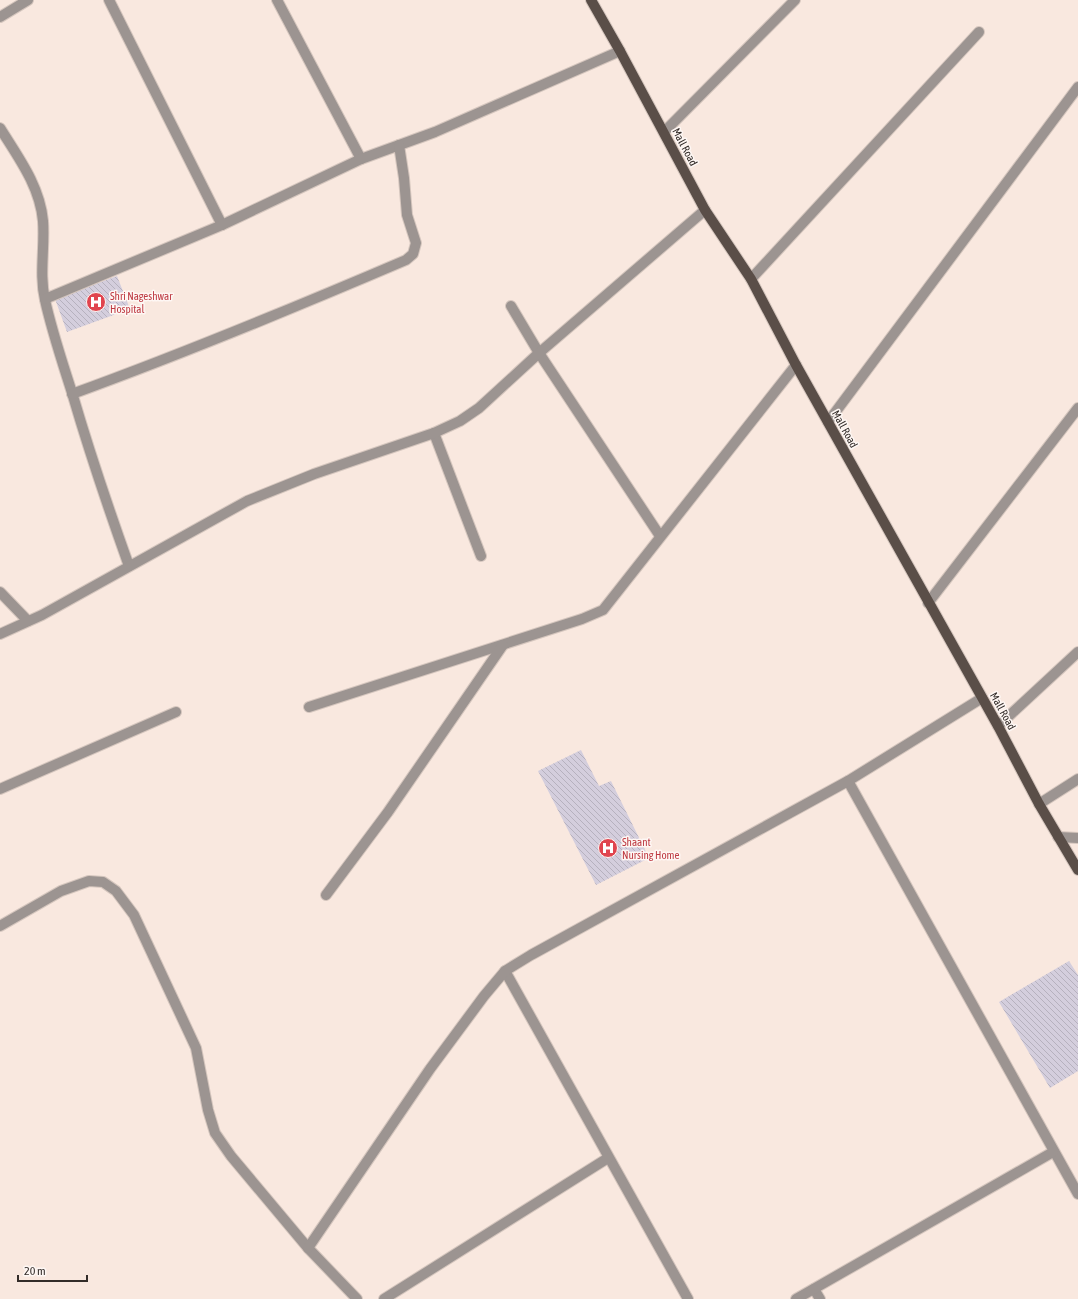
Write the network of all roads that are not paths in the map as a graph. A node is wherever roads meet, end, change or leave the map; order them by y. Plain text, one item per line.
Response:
1 (28, 0) edge
2 (109, 0) edge
3 (277, 0) edge
4 (591, 0) edge
5 (795, 0) edge
6 (0, 17) edge
7 (979, 32) dead end
8 (620, 51) junction
9 (1078, 87) edge
10 (0, 128) edge
11 (664, 132) junction
12 (399, 145) junction
13 (361, 159) junction
14 (705, 210) junction
15 (222, 225) junction
16 (751, 279) junction
17 (45, 299) junction
18 (511, 306) dead end
19 (539, 353) junction
20 (796, 364) junction
21 (72, 394) junction
22 (1078, 408) edge
23 (828, 422) junction
24 (434, 433) junction
25 (660, 536) junction
26 (481, 556) dead end
27 (129, 566) junction
28 (0, 592) edge
29 (928, 603) junction
30 (28, 621) junction
31 (0, 634) edge
32 (503, 644) junction
33 (1078, 652) edge
34 (982, 698) junction
35 (308, 707) dead end
36 (176, 712) dead end
37 (998, 726) junction
38 (1078, 779) edge
39 (848, 781) junction
40 (0, 789) edge
41 (1039, 804) junction
42 (1058, 837) junction
43 (1078, 838) edge
44 (1078, 870) edge
45 (326, 895) dead end
46 (0, 926) edge
47 (505, 971) junction
48 (1053, 1152) junction
49 (608, 1158) junction
50 (1078, 1194) edge
51 (308, 1248) junction
52 (814, 1289) junction
53 (357, 1299) edge
54 (384, 1299) edge
55 (688, 1299) edge
56 (796, 1299) edge
57 (820, 1299) edge

1 - 6 street
2 - 15 street
3 - 13 street
4 - 8 main road, Mall Road
5 - 11 street
7 - 16 street
8 - 11 main road, Mall Road
8 - 12 street
9 - 23 street
10 - 17 street
11 - 14 main road, Mall Road
12 - 13 street
12 - 21 street
13 - 15 street
14 - 16 main road, Mall Road
14 - 19 street
15 - 17 street
16 - 20 main road, Mall Road
17 - 21 street
18 - 19 street
19 - 24 street
19 - 25 street
20 - 23 main road, Mall Road
20 - 25 street
21 - 27 street
22 - 29 street
23 - 29 main road, Mall Road
24 - 26 street
24 - 27 street
25 - 32 street
27 - 30 street
28 - 30 street
29 - 34 main road, Mall Road
30 - 31 street
32 - 35 street
32 - 45 street
33 - 37 street
34 - 37 main road, Mall Road
34 - 39 street
36 - 40 street
37 - 41 main road, Mall Road
38 - 41 street
39 - 47 street
39 - 48 street
41 - 42 main road, Mall Road
42 - 43 street
42 - 44 main road, Mall Road
46 - 51 street
47 - 49 street
47 - 51 street
48 - 50 street
48 - 52 street
49 - 54 street
49 - 55 street
51 - 53 street
52 - 56 street
52 - 57 street

